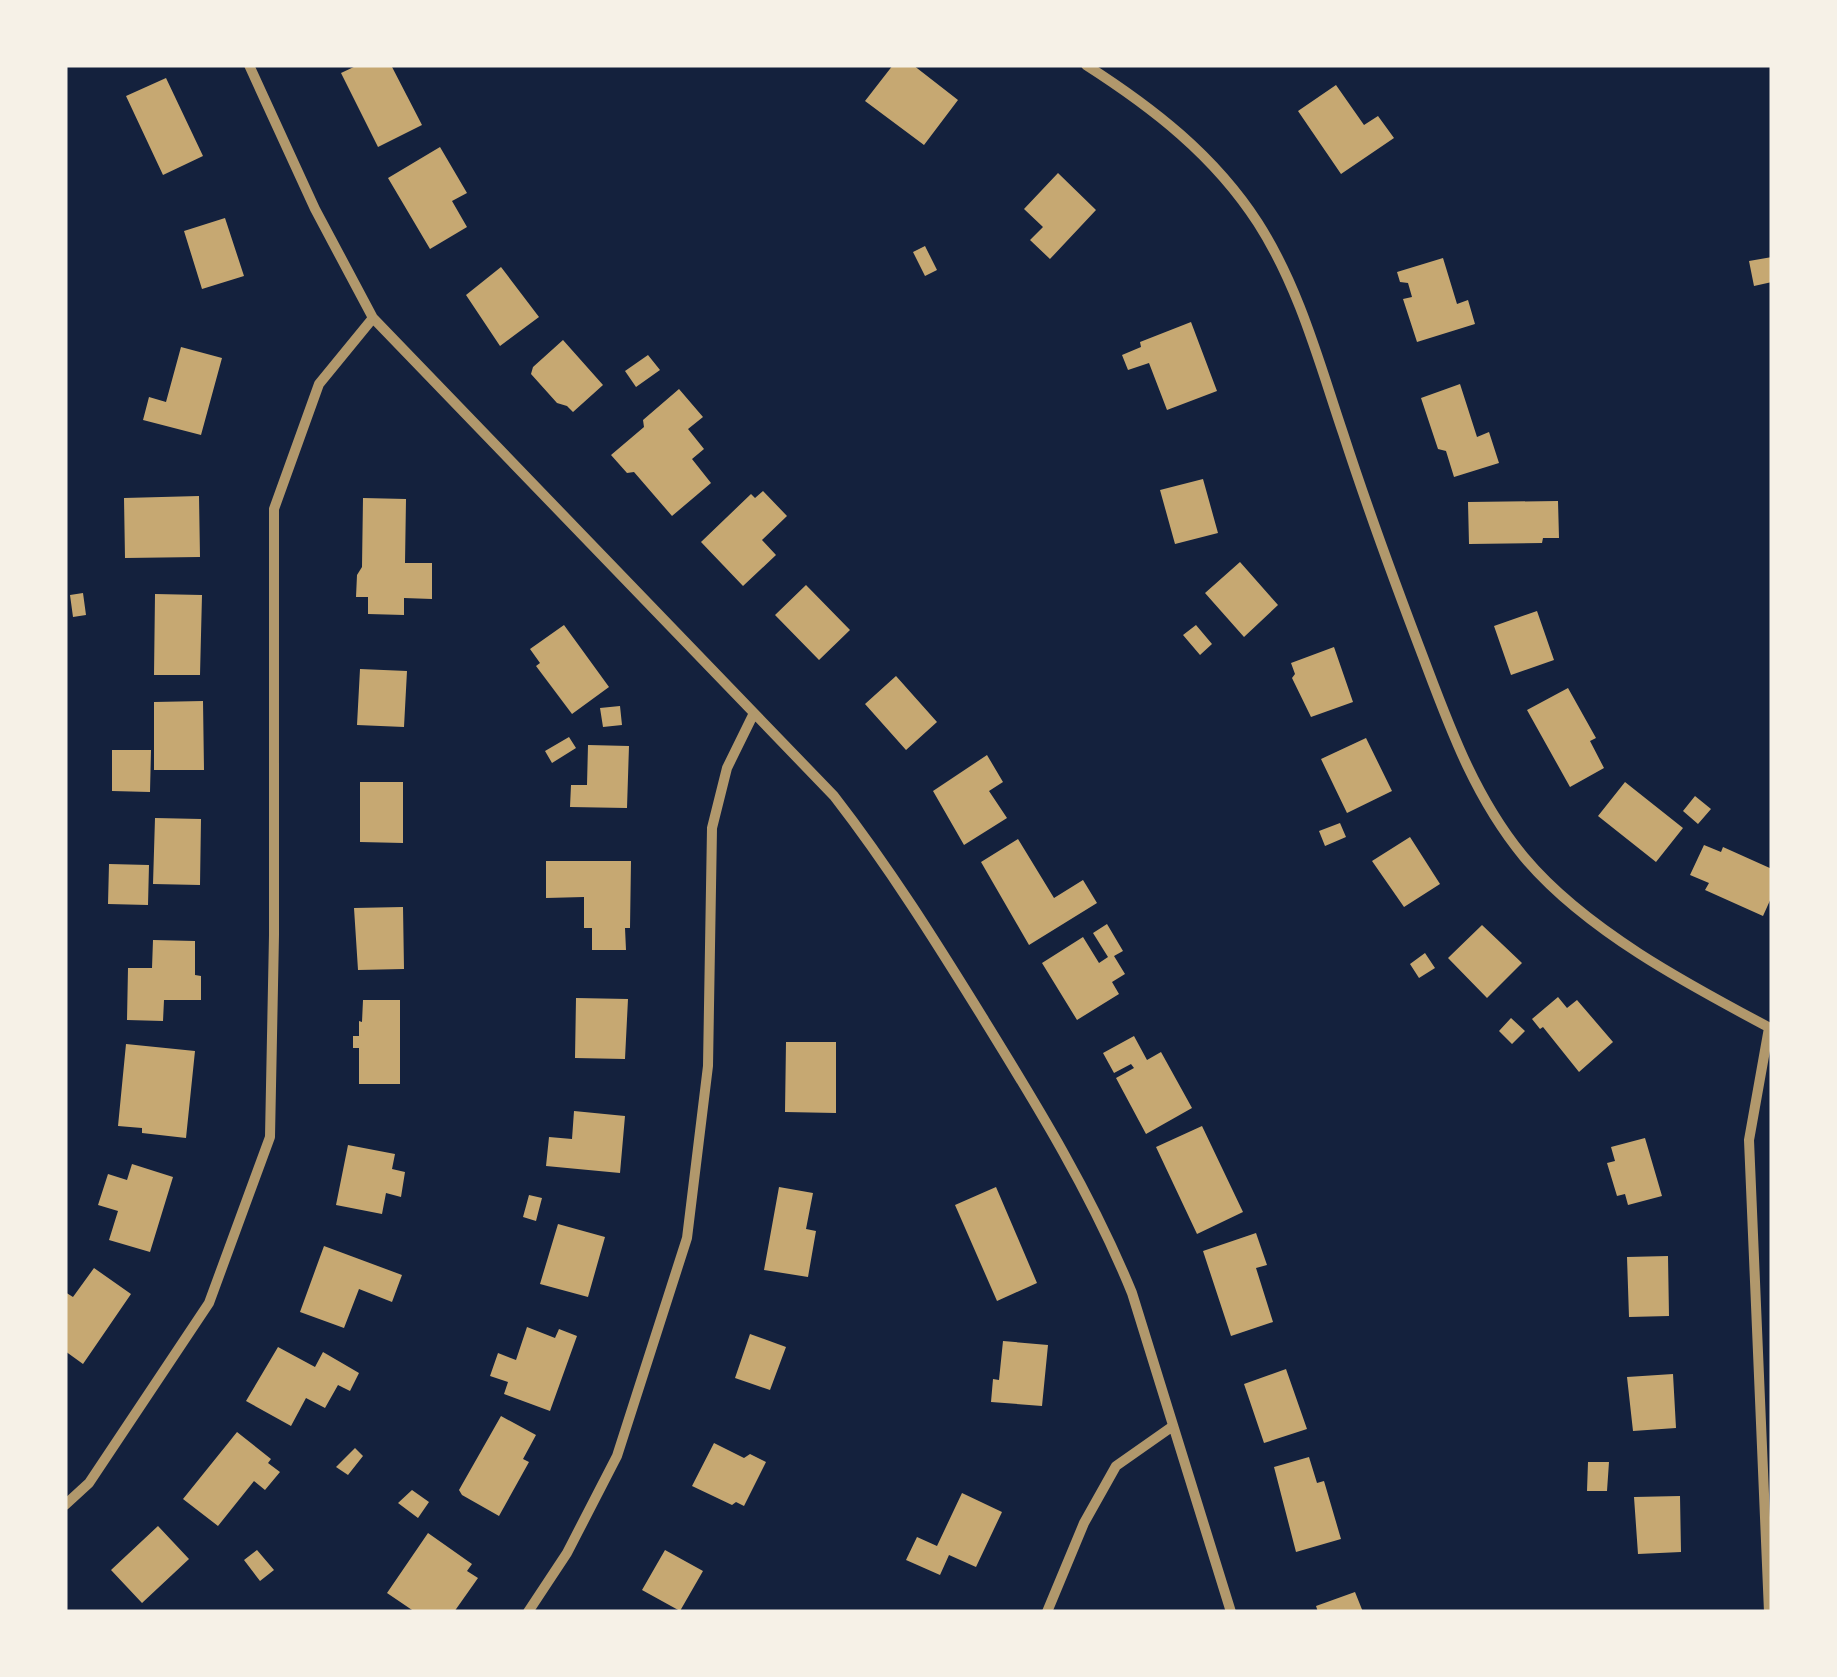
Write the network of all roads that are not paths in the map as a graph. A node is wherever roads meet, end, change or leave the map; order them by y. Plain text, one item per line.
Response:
1 (249, 65) edge
2 (1086, 65) edge
3 (374, 318) junction
4 (754, 713) junction
5 (1770, 1029) edge
6 (1173, 1426) junction
7 (65, 1505) edge
8 (528, 1612) edge
9 (1047, 1612) edge
10 (1231, 1612) edge
11 (1769, 1612) edge

1 - 3 street
2 - 5 street
3 - 4 street
3 - 7 street
4 - 6 street
4 - 8 street
5 - 11 street
6 - 9 street
6 - 10 street

